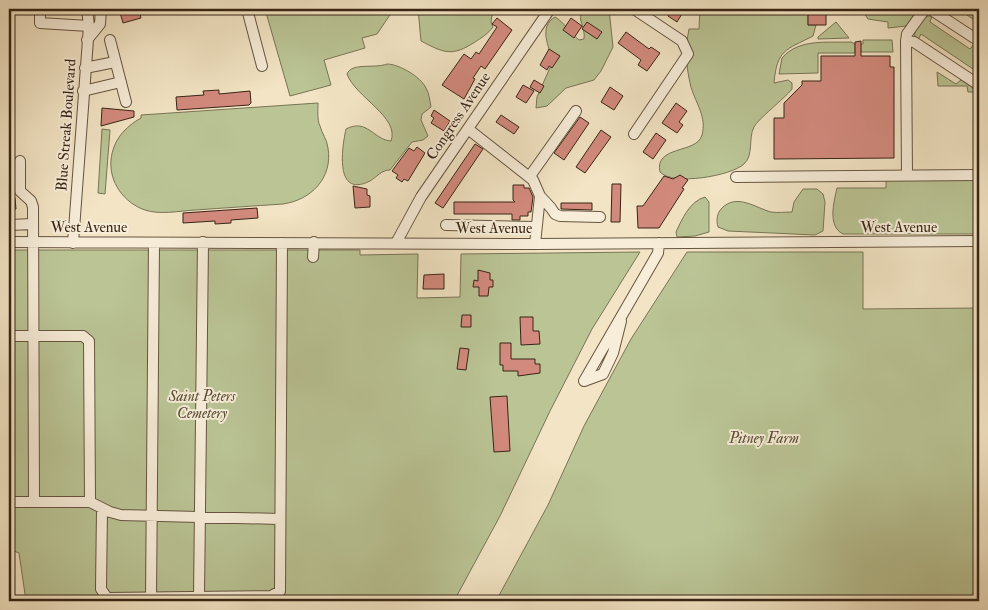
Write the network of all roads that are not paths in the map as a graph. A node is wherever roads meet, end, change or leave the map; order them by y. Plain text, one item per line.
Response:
1 (40, 9) edge
2 (87, 9) edge
3 (101, 9) edge
4 (247, 9) edge
5 (550, 9) edge
6 (634, 9) edge
7 (925, 9) edge
8 (930, 9) edge
9 (88, 26) junction
10 (87, 40) junction
11 (110, 40) dead end
12 (906, 41) junction
13 (979, 41) edge
14 (115, 62) junction
15 (262, 66) dead end
16 (85, 68) junction
17 (121, 82) junction
18 (979, 85) edge
19 (83, 91) junction
20 (126, 102) dead end
21 (576, 111) dead end
22 (468, 129) junction
23 (634, 134) dead end
24 (20, 161) dead end
25 (907, 175) junction
26 (979, 175) edge
27 (530, 176) junction
28 (736, 177) dead end
29 (540, 196) junction
30 (600, 217) dead end
31 (33, 224) junction
32 (9, 225) edge
33 (446, 225) dead end
34 (536, 226) junction
35 (9, 242) edge
36 (34, 242) junction
37 (73, 242) junction
38 (154, 242) junction
39 (203, 242) junction
40 (282, 242) junction
41 (314, 242) junction
42 (979, 242) edge
43 (396, 243) junction
44 (659, 243) junction
45 (535, 244) junction
46 (313, 257) dead end
47 (620, 317) junction
48 (9, 336) edge
49 (34, 336) junction
50 (9, 502) edge
51 (34, 502) junction
52 (90, 502) junction
53 (102, 509) junction
54 (151, 516) junction
55 (200, 517) junction
56 (279, 519) junction
57 (199, 597) junction
58 (151, 598) junction

1 - 9 street
2 - 9 street, Blue Streak Boulevard
3 - 10 street
4 - 15 street
5 - 22 street, Congress Avenue
6 - 23 street
7 - 12 street
8 - 13 street
9 - 10 street, Blue Streak Boulevard
10 - 16 street, Blue Streak Boulevard
11 - 14 street
12 - 18 street
12 - 25 street
14 - 16 street
14 - 17 street
16 - 19 street, Blue Streak Boulevard
17 - 19 street
17 - 20 street
19 - 37 street, Blue Streak Boulevard
21 - 27 street
22 - 27 street
22 - 43 street, Congress Avenue
24 - 31 street
25 - 26 street
25 - 28 street
27 - 29 street
29 - 30 street
29 - 34 street
31 - 32 street
31 - 36 street
33 - 34 street
34 - 45 street
35 - 36 street, West Avenue
36 - 37 street, West Avenue
36 - 49 street
37 - 38 street, West Avenue
38 - 39 street, West Avenue
38 - 54 street
39 - 40 street, West Avenue
39 - 55 street
40 - 41 street, West Avenue
40 - 56 street
41 - 43 street, West Avenue
41 - 46 street
42 - 44 street, West Avenue
43 - 45 street, West Avenue
44 - 45 street, West Avenue
44 - 47 street
47 - 47 street
48 - 49 street
49 - 51 street
49 - 52 street
50 - 51 street
51 - 52 street
52 - 53 street
53 - 54 street
53 - 58 street
54 - 55 street
54 - 58 street
55 - 56 street
55 - 57 street
56 - 57 street
57 - 58 street

